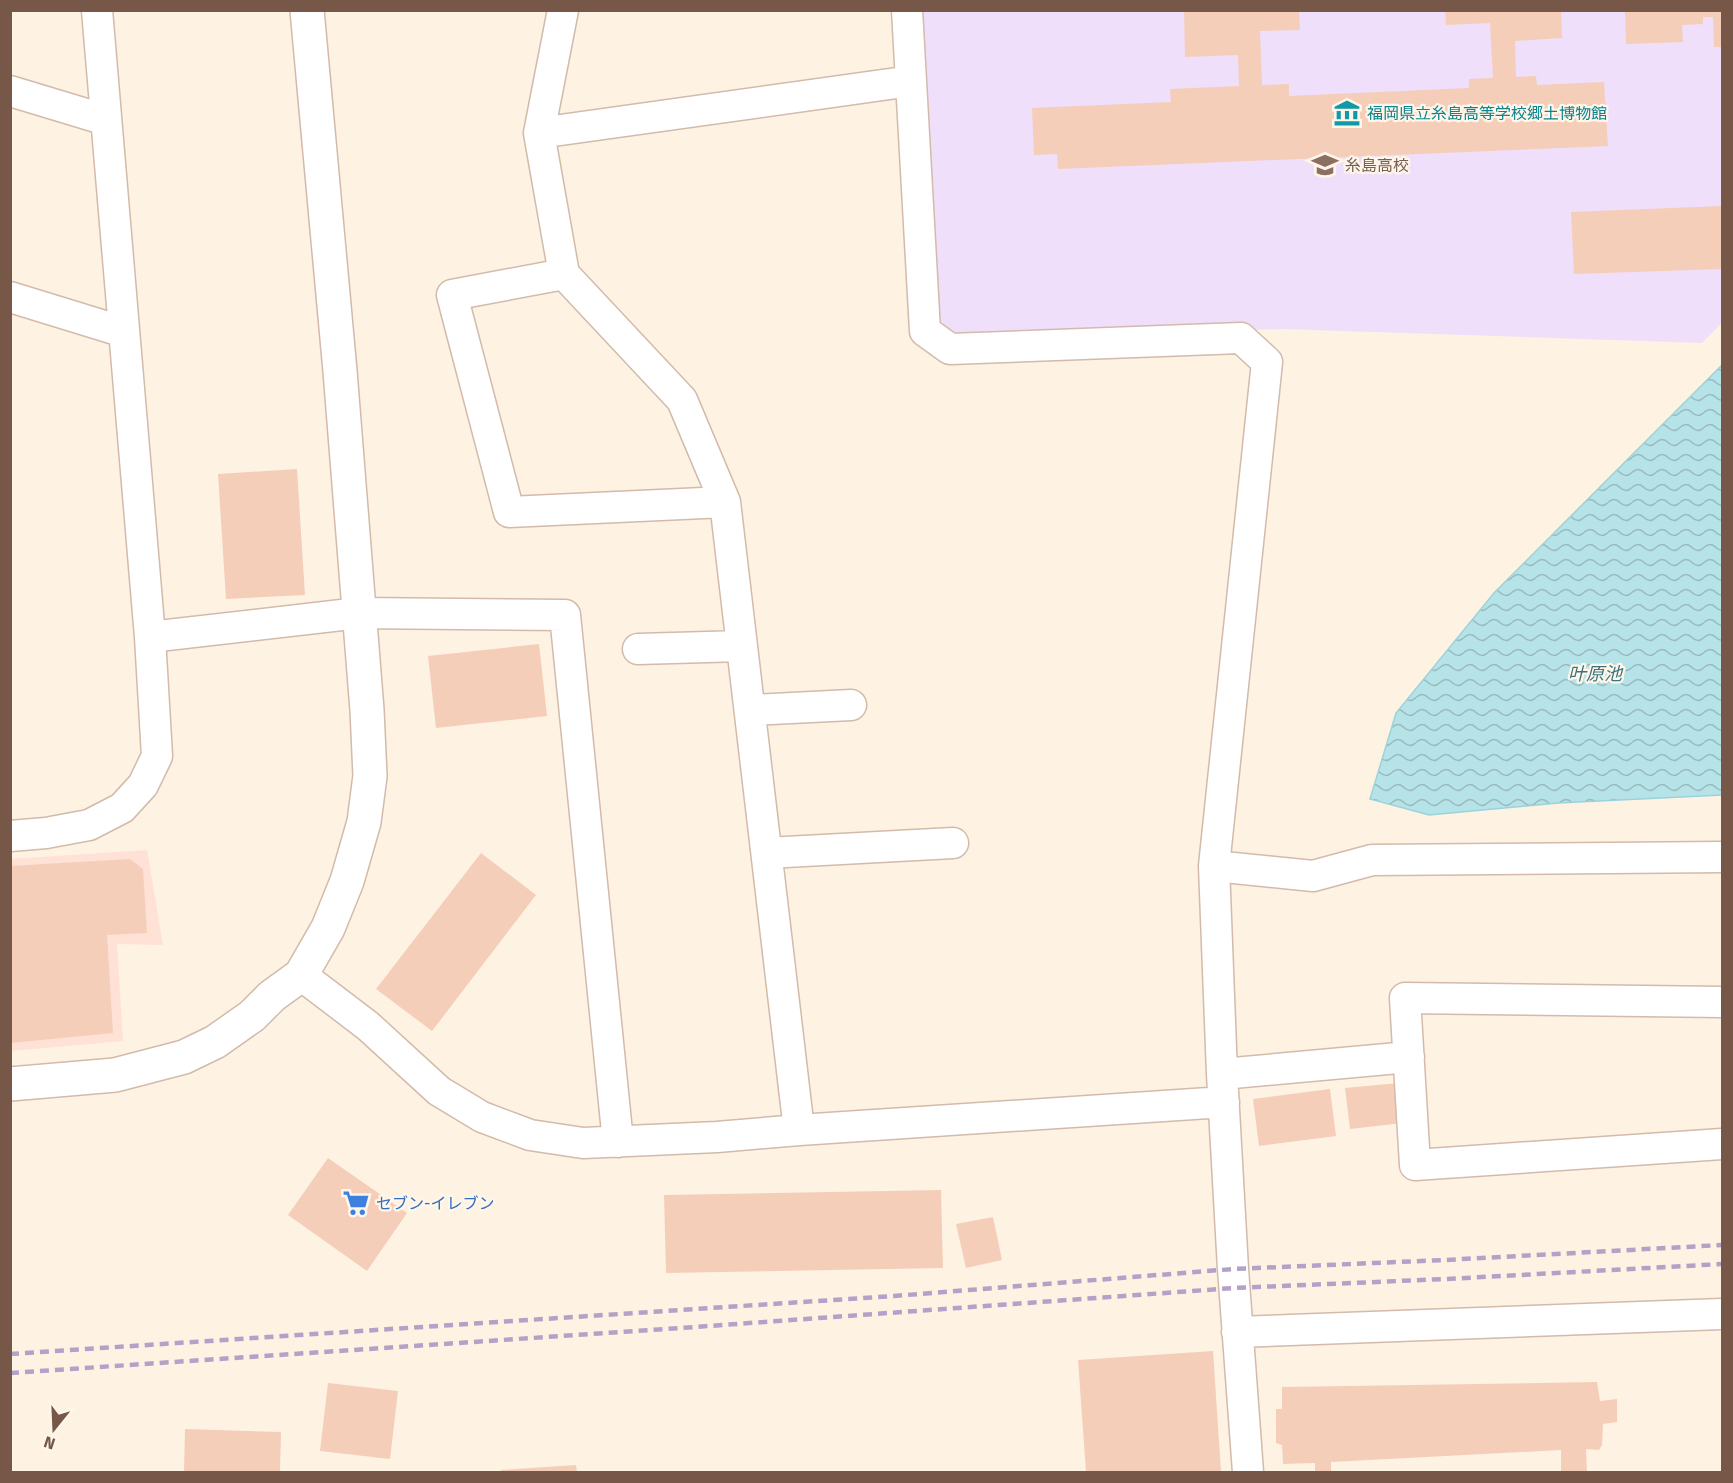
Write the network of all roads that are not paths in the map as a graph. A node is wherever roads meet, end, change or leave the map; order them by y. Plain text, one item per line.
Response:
1 (97, 10) edge
2 (307, 10) edge
3 (563, 10) edge
4 (907, 10) edge
5 (911, 81) junction
6 (10, 90) edge
7 (106, 120) junction
8 (538, 133) junction
9 (564, 274) junction
10 (10, 297) edge
11 (124, 332) junction
12 (725, 502) junction
13 (359, 614) junction
14 (150, 637) junction
15 (742, 646) junction
16 (638, 648) dead end
17 (851, 705) dead end
18 (750, 710) junction
19 (10, 836) edge
20 (953, 843) dead end
21 (766, 853) junction
22 (1722, 857) edge
23 (1215, 866) junction
24 (301, 975) junction
25 (1722, 1002) edge
26 (1409, 1057) junction
27 (10, 1084) edge
28 (1223, 1088) junction
29 (799, 1130) junction
30 (618, 1142) junction
31 (1722, 1144) edge
32 (1722, 1314) edge
33 (1237, 1332) junction
34 (1248, 1473) edge

1 - 7 street
2 - 13 street
3 - 8 street
4 - 5 street
5 - 8 street
5 - 23 street
6 - 7 street
7 - 11 street
8 - 9 street
9 - 12 street
9 - 12 street
10 - 11 street
11 - 14 street
12 - 15 street
13 - 14 street
13 - 24 street
13 - 30 street
14 - 19 street
15 - 16 street
15 - 18 street
17 - 18 street
18 - 21 street
20 - 21 street
21 - 29 street
22 - 23 street
23 - 28 street
24 - 27 street
24 - 30 street
25 - 26 street
26 - 28 street
26 - 31 street
28 - 29 street
28 - 33 street
29 - 30 street
32 - 33 street
33 - 34 street

